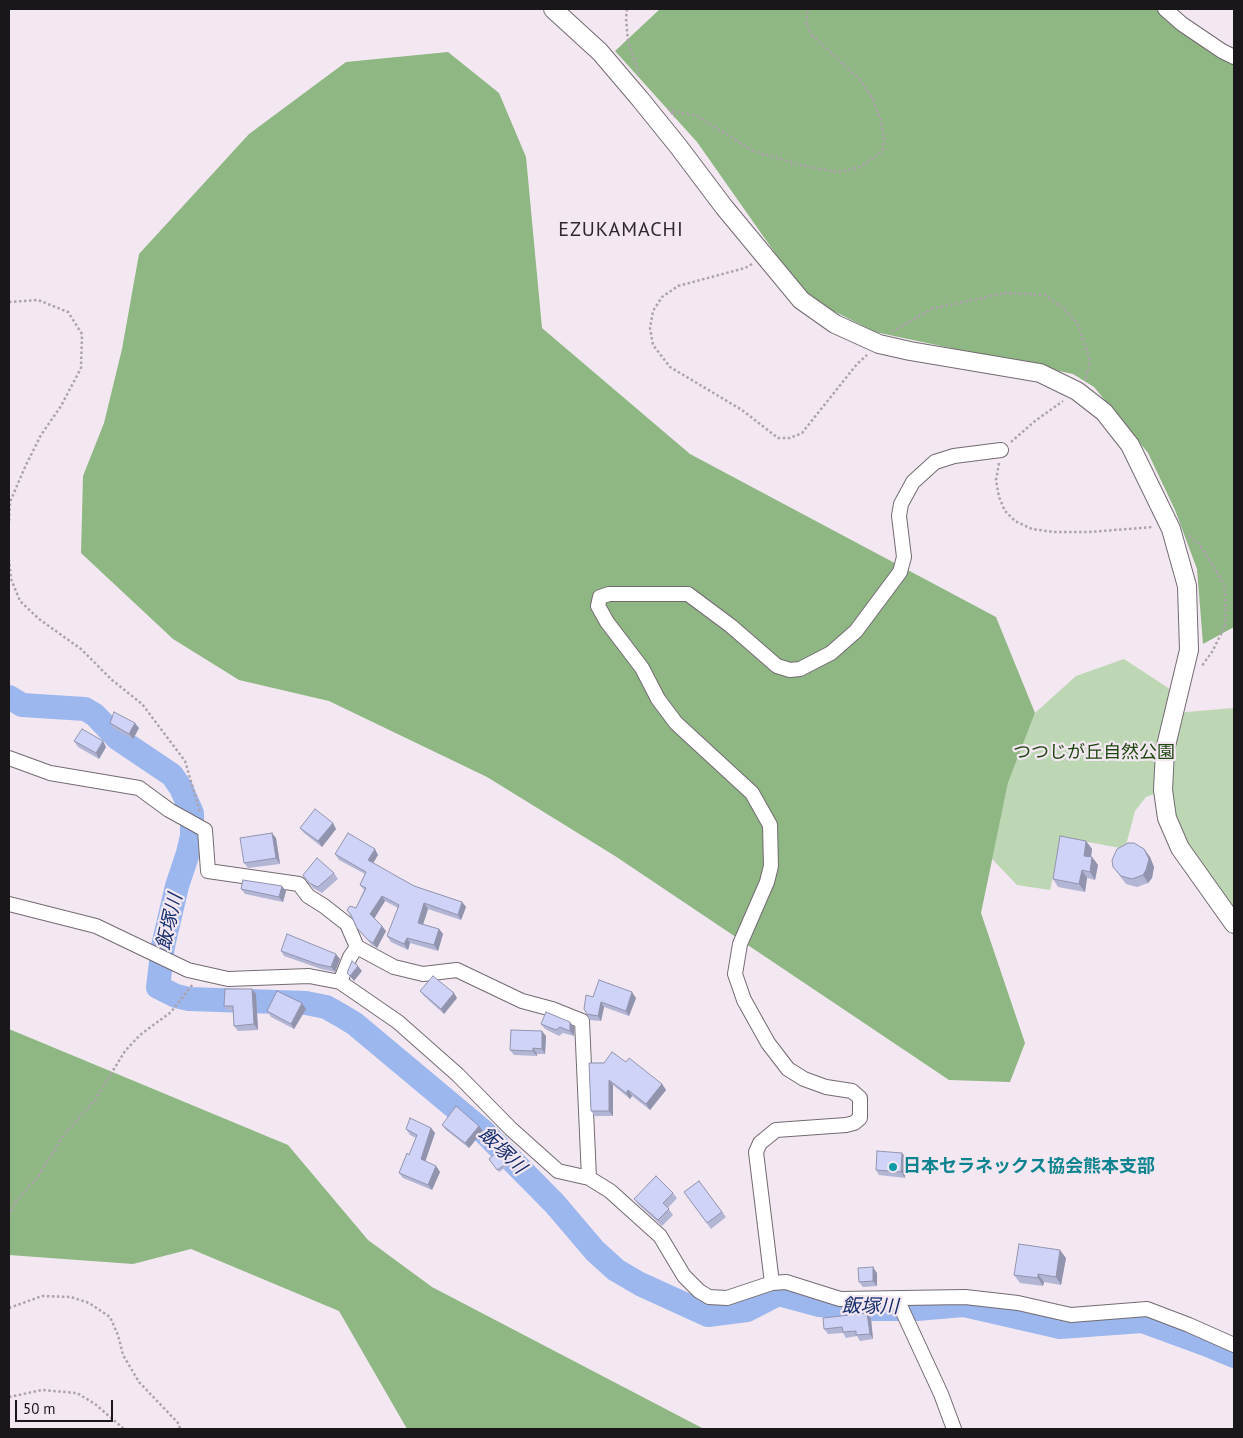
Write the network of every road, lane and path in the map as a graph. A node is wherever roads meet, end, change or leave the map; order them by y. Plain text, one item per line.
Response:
1 (553, 9) edge
2 (627, 9) edge
3 (808, 9) edge
4 (1165, 9) edge
5 (1234, 58) edge
6 (644, 81) dead end
7 (666, 107) dead end
8 (9, 302) edge
9 (1000, 450) joint
10 (9, 523) edge
11 (1171, 529) junction
12 (9, 559) edge
13 (1197, 674) dead end
14 (9, 758) edge
15 (205, 830) junction
16 (9, 904) edge
17 (1234, 924) edge
18 (357, 947) junction
19 (202, 974) junction
20 (340, 982) junction
21 (589, 1178) junction
22 (9, 1216) edge
23 (772, 1283) junction
24 (896, 1299) junction
25 (9, 1308) edge
26 (1234, 1345) edge
27 (9, 1397) edge
28 (124, 1429) edge
29 (180, 1429) edge
30 (954, 1429) edge

1 - 11 street
2 - 6 path
3 - 7 path
4 - 5 street
8 - 10 path
9 - 11 path
9 - 23 street
11 - 13 path
11 - 17 street
12 - 15 path
14 - 15 street
15 - 18 street
16 - 19 street
18 - 20 street
18 - 21 street
19 - 20 street
19 - 22 path
20 - 21 street
21 - 23 street
23 - 24 street
24 - 26 street
24 - 30 street
25 - 29 path
27 - 28 path

